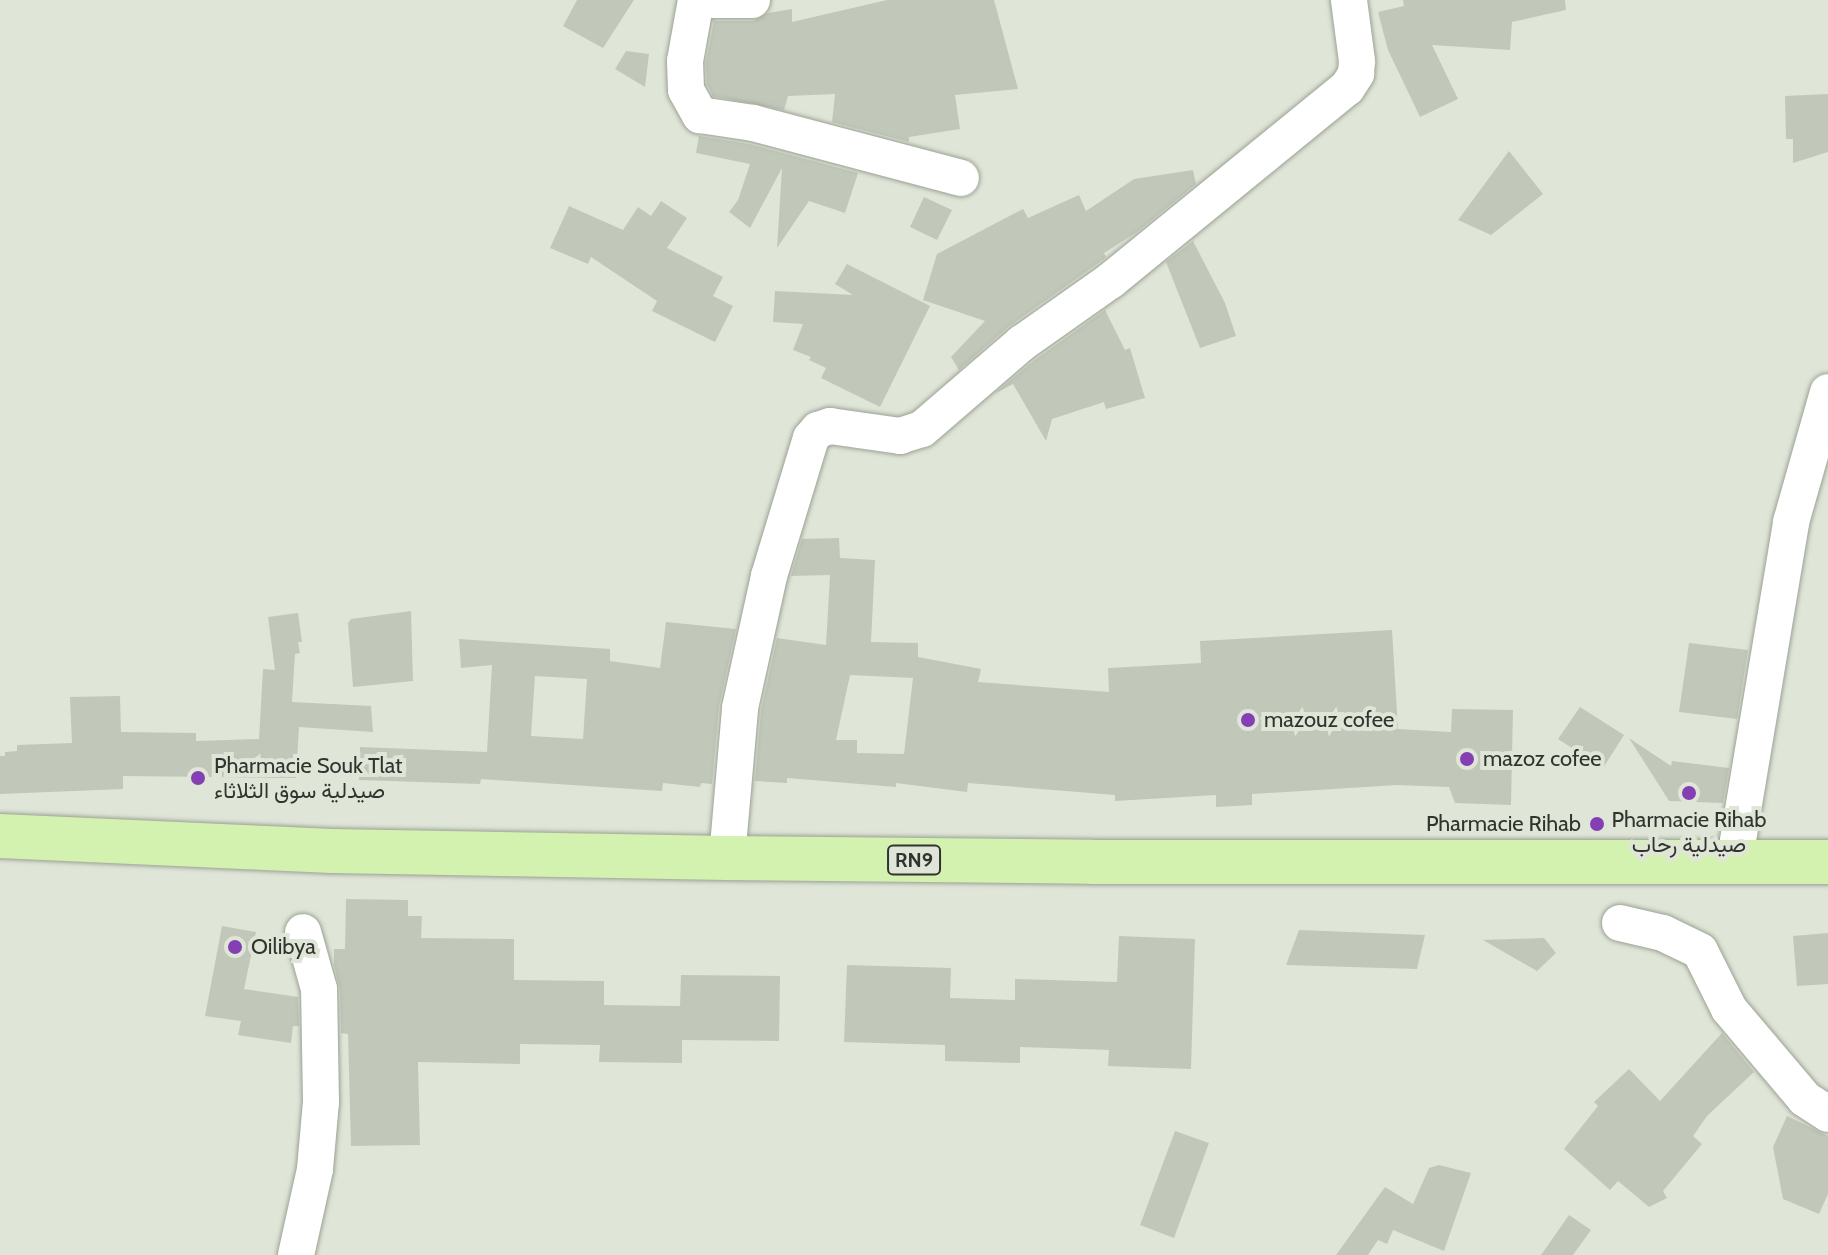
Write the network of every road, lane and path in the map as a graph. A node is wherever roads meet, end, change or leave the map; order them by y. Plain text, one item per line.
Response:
1 (696, 0) edge
2 (712, 0) edge
3 (752, 0) edge
4 (1349, 0) edge
5 (961, 178) dead end
6 (1828, 392) edge
7 (0, 836) edge
8 (727, 858) junction
9 (1828, 862) edge
10 (1734, 864) junction
11 (1620, 923) dead end
12 (303, 932) dead end
13 (1828, 1114) edge
14 (296, 1255) edge

1 - 5 street
2 - 3 street
4 - 8 street
6 - 10 street
7 - 8 main road, RN9
8 - 10 main road, RN9
9 - 10 main road, RN9
11 - 13 street
12 - 14 street

